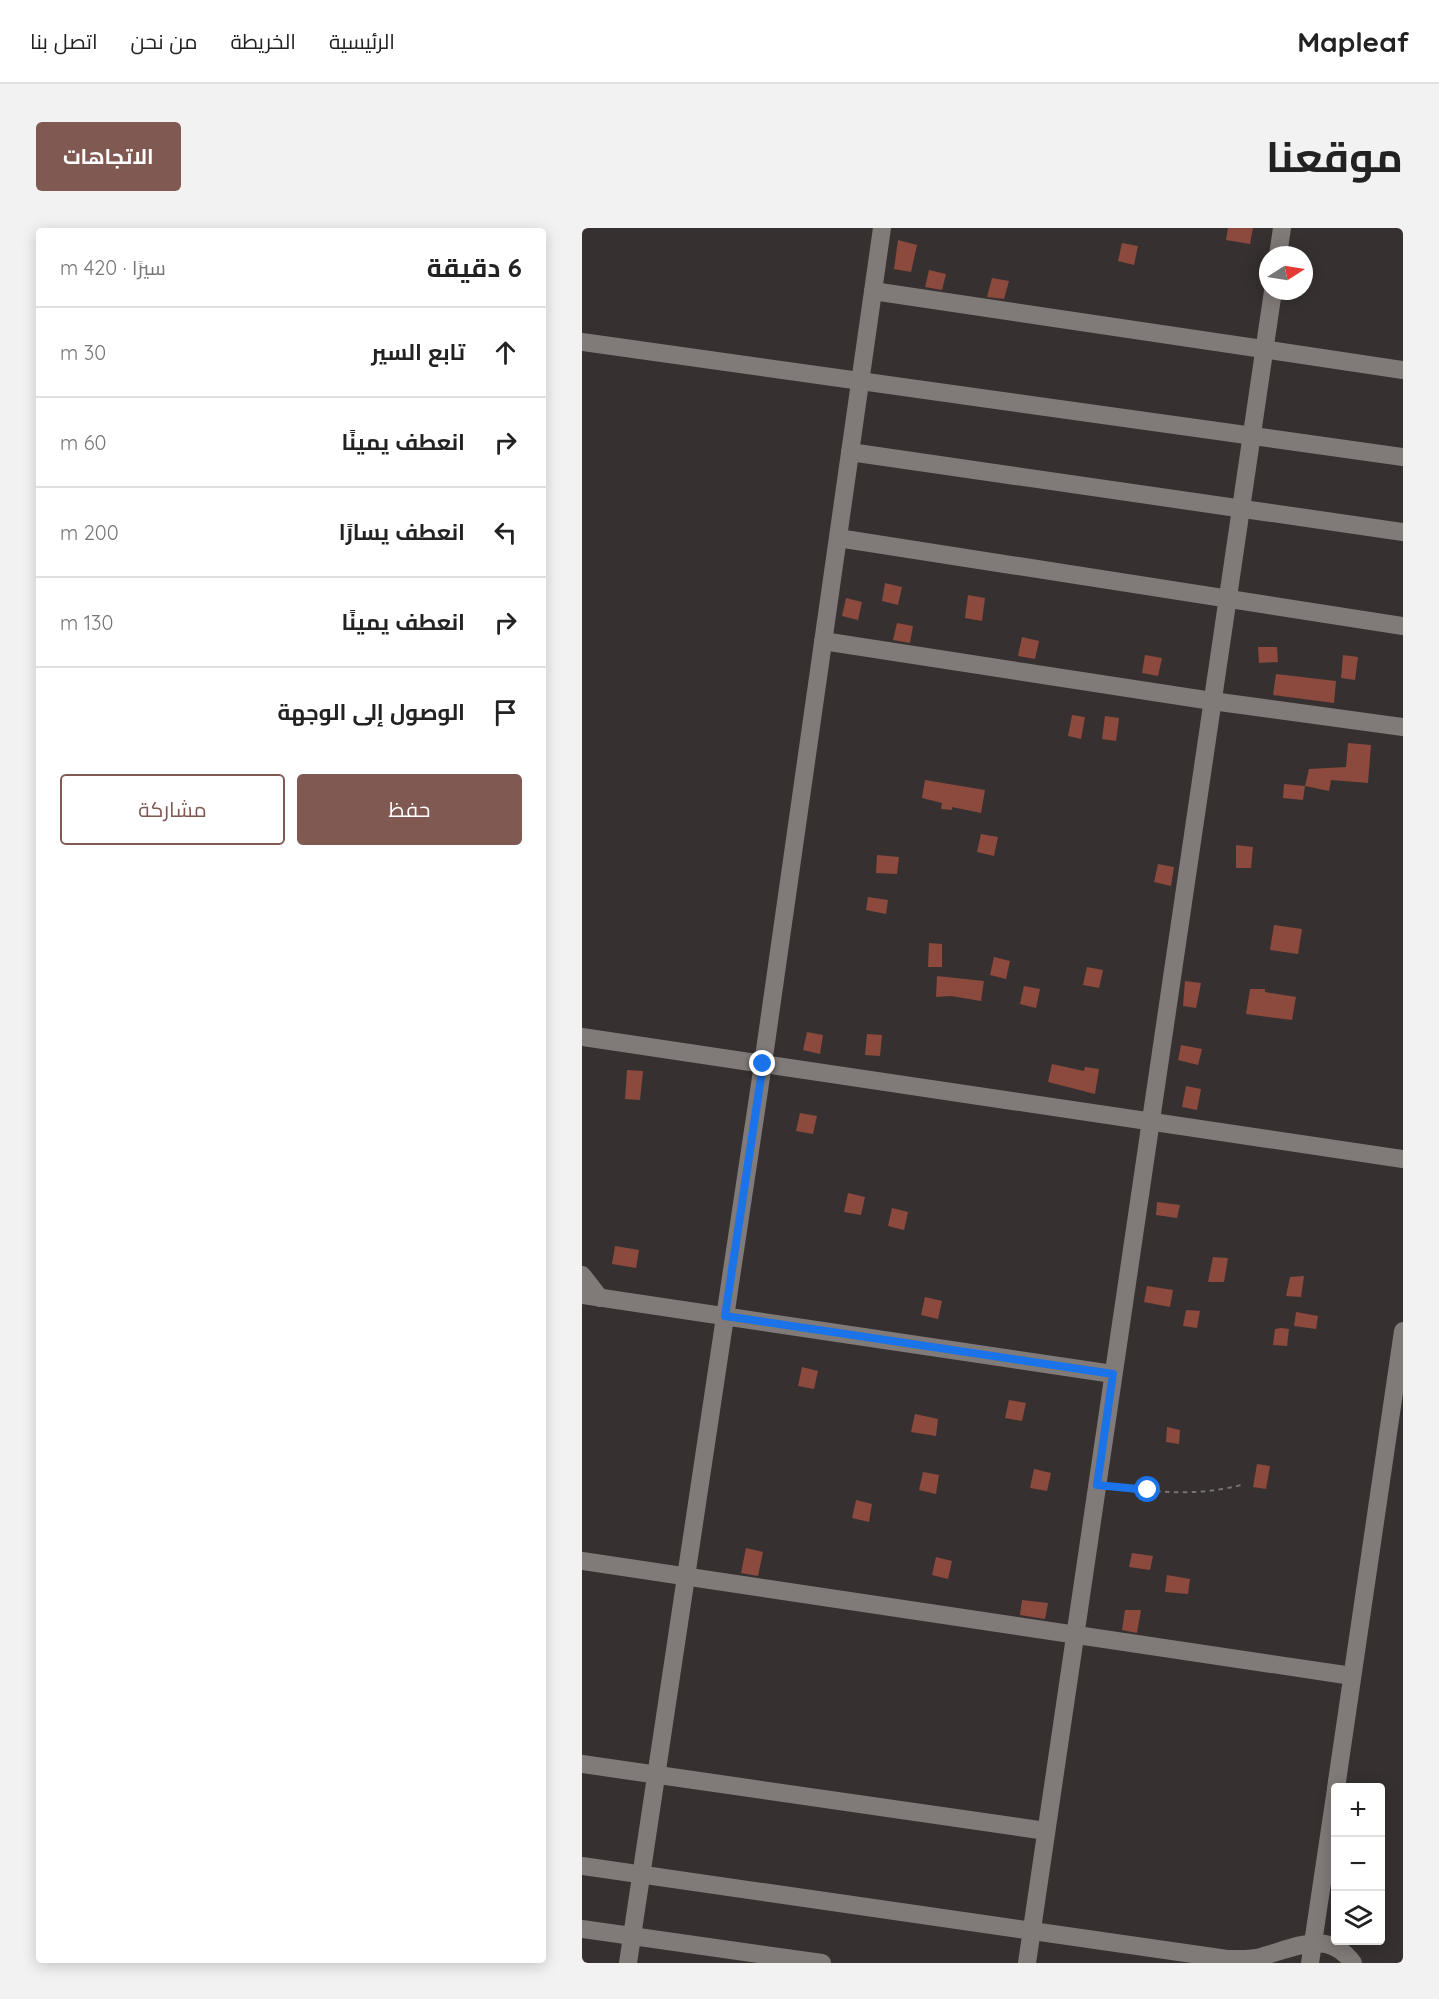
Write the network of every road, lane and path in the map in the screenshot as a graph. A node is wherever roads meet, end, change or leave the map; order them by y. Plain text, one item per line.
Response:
1 (882, 228) edge
2 (1282, 228) edge
3 (1279, 246) edge
4 (873, 291) junction
5 (1272, 300) edge
6 (582, 342) edge
7 (1264, 350) junction
8 (1403, 370) edge
9 (860, 379) junction
10 (1251, 436) junction
11 (850, 452) junction
12 (1403, 457) edge
13 (1241, 509) junction
14 (1403, 532) edge
15 (838, 538) junction
16 (1227, 599) junction
17 (1403, 626) edge
18 (823, 641) junction
19 (1212, 701) junction
20 (1403, 727) edge
21 (582, 1037) edge
22 (763, 1064) junction
23 (1150, 1122) junction
24 (1403, 1159) edge
25 (582, 1275) edge
26 (591, 1296) edge
27 (725, 1316) junction
28 (1403, 1331) edge
29 (1113, 1374) junction
30 (1245, 1484) dead end
31 (1097, 1485) junction
32 (582, 1561) edge
33 (687, 1577) junction
34 (1075, 1634) junction
35 (1352, 1676) junction
36 (582, 1764) edge
37 (655, 1774) junction
38 (1337, 1783) edge
39 (1331, 1821) edge
40 (1046, 1831) junction
41 (582, 1866) edge
42 (639, 1874) junction
43 (582, 1929) edge
44 (1032, 1930) junction
45 (631, 1937) junction
46 (1313, 1942) junction
47 (1252, 1961) edge
48 (628, 1963) edge
49 (822, 1963) edge
50 (1027, 1963) edge
51 (1310, 1963) edge
52 (1353, 1963) edge

1 - 4 street
2 - 3 street
4 - 7 street
4 - 9 street
5 - 7 street
6 - 9 street
7 - 8 street
7 - 10 street
9 - 10 street
9 - 11 street
10 - 12 street
10 - 13 street
11 - 13 street
11 - 15 street
13 - 14 street
13 - 16 street
15 - 16 street
15 - 18 street
16 - 17 street
16 - 19 street
18 - 19 street
18 - 22 street
19 - 20 street
19 - 23 street
21 - 22 street
22 - 23 street
22 - 27 street
23 - 24 street
23 - 29 street
25 - 26 street
26 - 27 street
27 - 29 street
27 - 33 street
28 - 35 street
29 - 31 street
30 - 31 path
31 - 34 street
32 - 33 street
33 - 34 street
33 - 37 street
34 - 35 street
34 - 40 street
35 - 38 street
36 - 37 street
37 - 40 street
37 - 42 street
39 - 46 street
40 - 44 street
41 - 42 street
42 - 44 street
42 - 45 street
43 - 45 street
44 - 47 street
44 - 50 street
45 - 48 street
45 - 49 street
46 - 47 street
46 - 51 street
46 - 52 street

